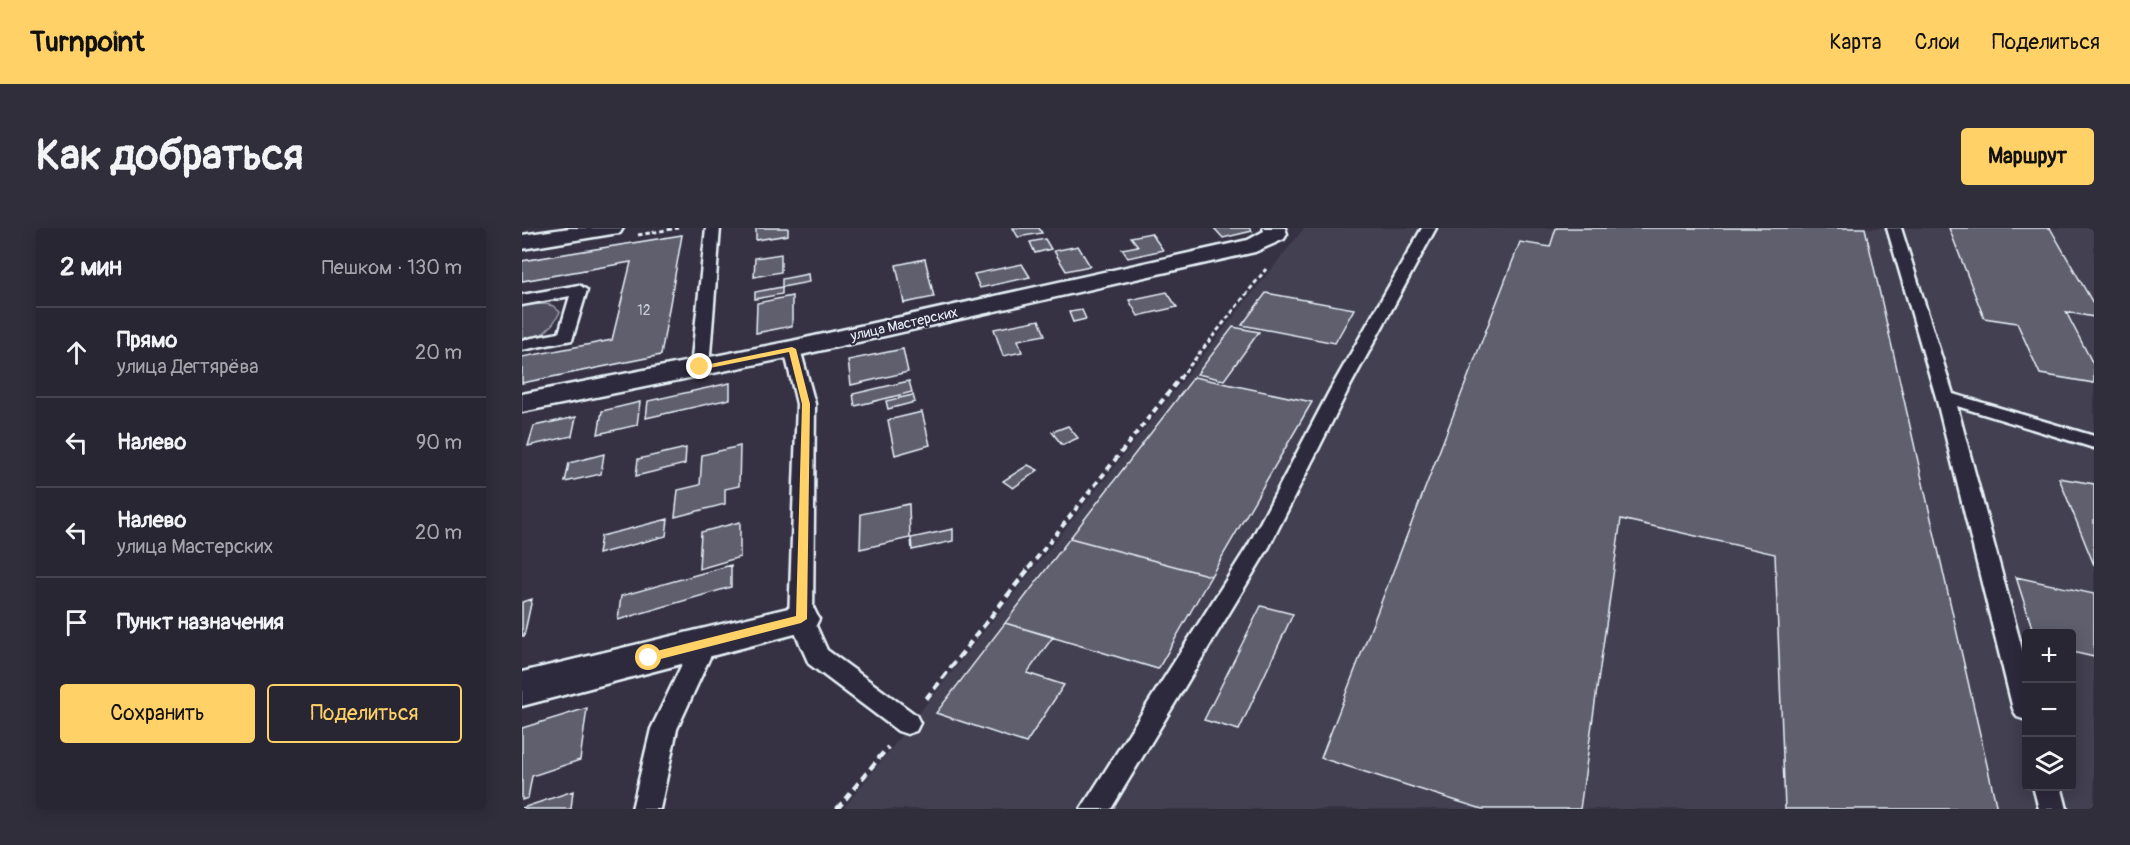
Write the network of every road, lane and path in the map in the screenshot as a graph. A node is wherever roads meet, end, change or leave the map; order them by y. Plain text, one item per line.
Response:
1 (612, 228) edge
2 (713, 228) edge
3 (1274, 228) edge
4 (1429, 228) edge
5 (1894, 228) edge
6 (522, 242) edge
7 (1273, 259) dead end
8 (522, 300) edge
9 (522, 345) edge
10 (792, 349) junction
11 (700, 367) junction
12 (1945, 397) junction
13 (522, 403) edge
14 (2094, 442) edge
15 (801, 619) junction
16 (704, 644) junction
17 (522, 689) edge
18 (2022, 694) edge
19 (907, 723) junction
20 (2048, 791) edge
21 (646, 809) edge
22 (837, 809) edge
23 (1095, 809) edge
24 (2053, 809) edge

1 - 6 street
2 - 11 lane
3 - 10 street, улица Мастерских
4 - 23 lane
5 - 12 lane
7 - 19 path
8 - 9 lane
10 - 11 street, улица Мастерских
10 - 15 lane
11 - 13 street, улица Мастерских
12 - 14 lane
12 - 18 lane
15 - 16 street
15 - 19 lane
16 - 17 street
16 - 21 lane
19 - 22 path
20 - 24 lane

